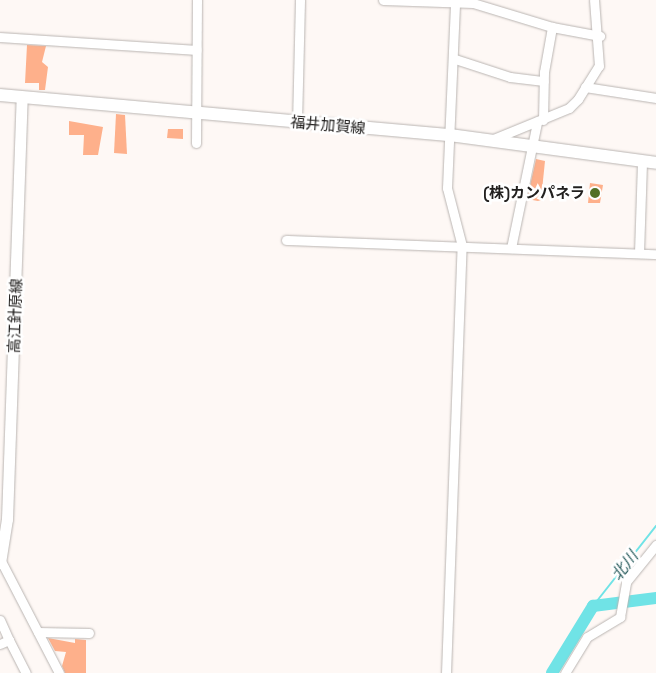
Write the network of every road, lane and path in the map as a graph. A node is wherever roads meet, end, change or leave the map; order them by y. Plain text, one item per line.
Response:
1 (197, 0) edge
2 (300, 0) edge
3 (384, 0) edge
4 (594, 0) edge
5 (455, 3) junction
6 (552, 27) junction
7 (600, 36) junction
8 (0, 37) edge
9 (197, 50) junction
10 (455, 59) junction
11 (544, 81) junction
12 (585, 87) junction
13 (0, 96) edge
14 (22, 98) junction
15 (656, 98) edge
16 (198, 114) junction
17 (540, 121) junction
18 (297, 123) junction
19 (450, 135) junction
20 (491, 140) junction
21 (196, 143) dead end
22 (529, 145) junction
23 (642, 161) junction
24 (656, 163) edge
25 (286, 240) dead end
26 (462, 246) junction
27 (511, 248) junction
28 (639, 253) junction
29 (656, 254) edge
30 (656, 545) edge
31 (0, 562) edge
32 (0, 620) edge
33 (38, 632) junction
34 (89, 633) dead end
35 (9, 640) junction
36 (0, 644) edge
37 (26, 673) edge
38 (59, 673) edge
39 (446, 673) edge
40 (565, 673) edge

1 - 9 street
2 - 18 street
3 - 5 street
4 - 7 street
5 - 6 street
5 - 10 street
6 - 7 street
6 - 11 street
7 - 12 street
8 - 9 street
9 - 16 street
10 - 11 street
10 - 19 street
11 - 17 street
12 - 15 street
12 - 17 street
13 - 14 main road, 福井加賀線
14 - 16 main road, 福井加賀線
14 - 31 main road, 高江針原線
16 - 18 main road, 福井加賀線
16 - 21 street
17 - 20 street
17 - 22 street
18 - 19 main road, 福井加賀線
19 - 20 main road, 福井加賀線
19 - 26 street
20 - 22 main road, 福井加賀線
22 - 23 main road, 福井加賀線
22 - 27 street
23 - 24 main road, 福井加賀線
23 - 28 street
25 - 26 street
26 - 27 street
26 - 39 street
27 - 28 street
28 - 29 street
30 - 40 street
31 - 33 street
32 - 35 street
33 - 34 street
33 - 38 street
35 - 36 street
35 - 37 street

